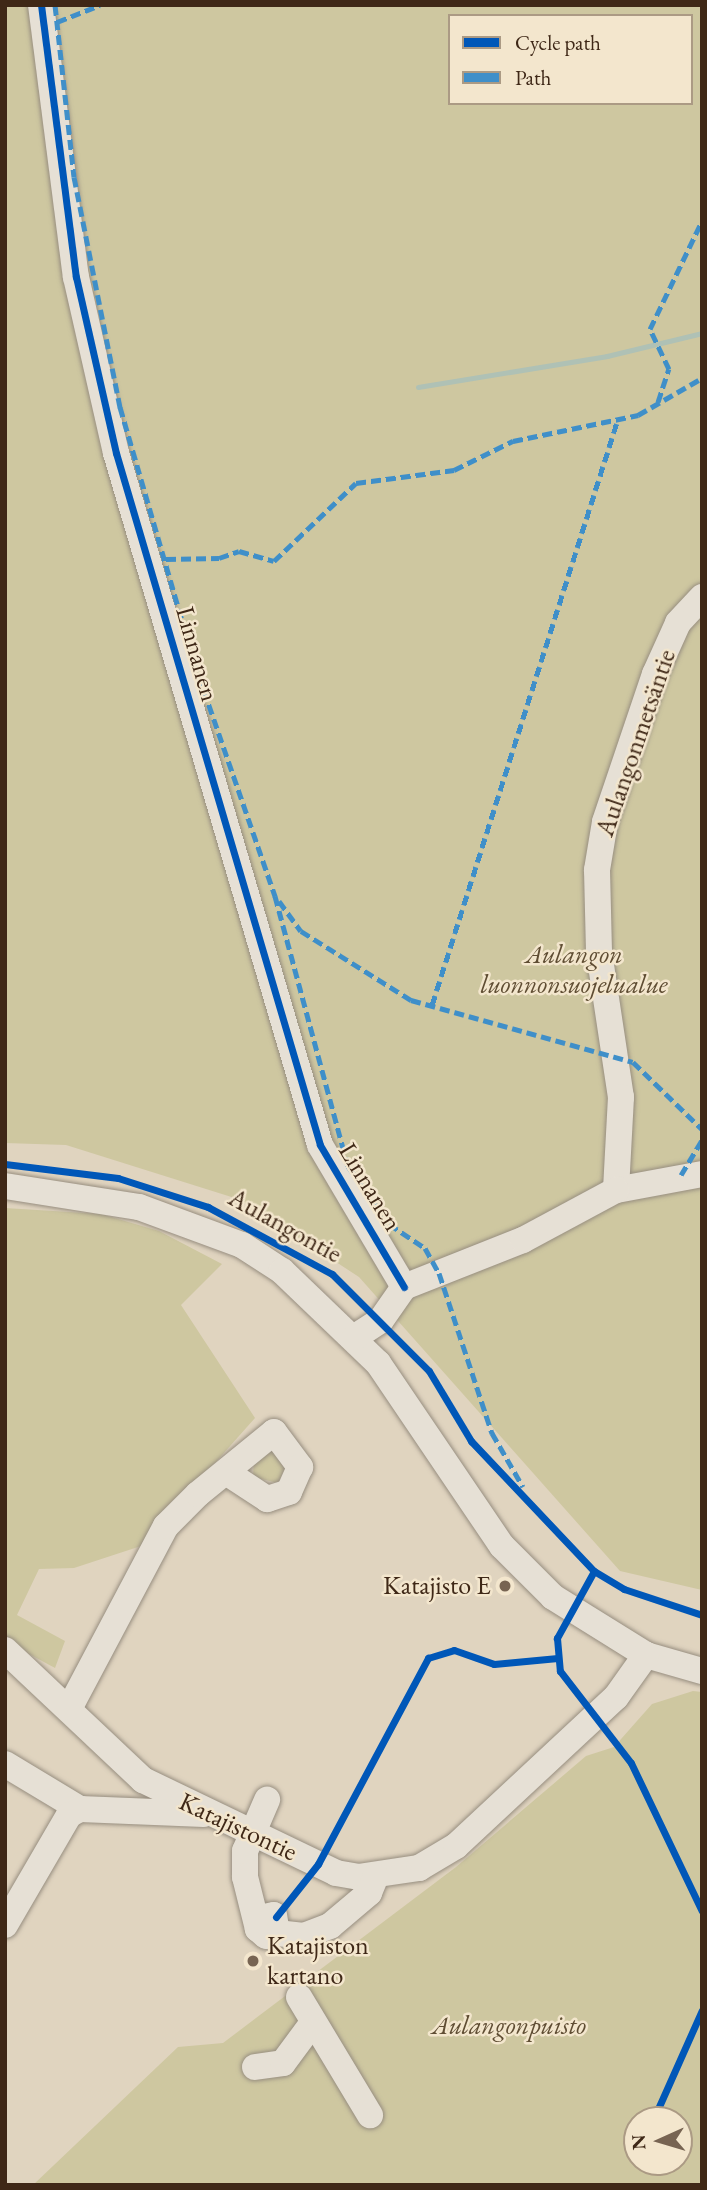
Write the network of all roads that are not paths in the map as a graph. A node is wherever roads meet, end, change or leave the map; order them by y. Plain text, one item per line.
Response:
1 (41, 5) edge
2 (702, 597) edge
3 (702, 1174) edge
4 (5, 1186) edge
5 (616, 1190) junction
6 (399, 1292) junction
7 (355, 1337) junction
8 (226, 1472) dead end
9 (5, 1650) edge
10 (646, 1655) junction
11 (702, 1671) edge
12 (69, 1707) junction
13 (5, 1764) edge
14 (267, 1800) dead end
15 (80, 1810) junction
16 (209, 1813) junction
17 (251, 1833) junction
18 (376, 1876) junction
19 (5, 1925) edge
20 (299, 1997) dead end
21 (311, 2025) junction
22 (256, 2067) dead end
23 (370, 2115) dead end

1 - 6 street, Linnanen
2 - 5 street, Aulangonmetsäntie
3 - 5 street
4 - 7 street, Aulangontie
5 - 6 street
6 - 7 street
7 - 10 street, Aulangontie
8 - 12 street
9 - 12 street, Katajistontie
10 - 11 street, Aulangontie
10 - 18 street, Katajistontie
12 - 16 street, Katajistontie
13 - 15 street
14 - 17 street
15 - 16 street
15 - 19 street
16 - 17 street, Katajistontie
17 - 18 street, Katajistontie
17 - 18 street
20 - 21 street
21 - 22 street
21 - 23 street

